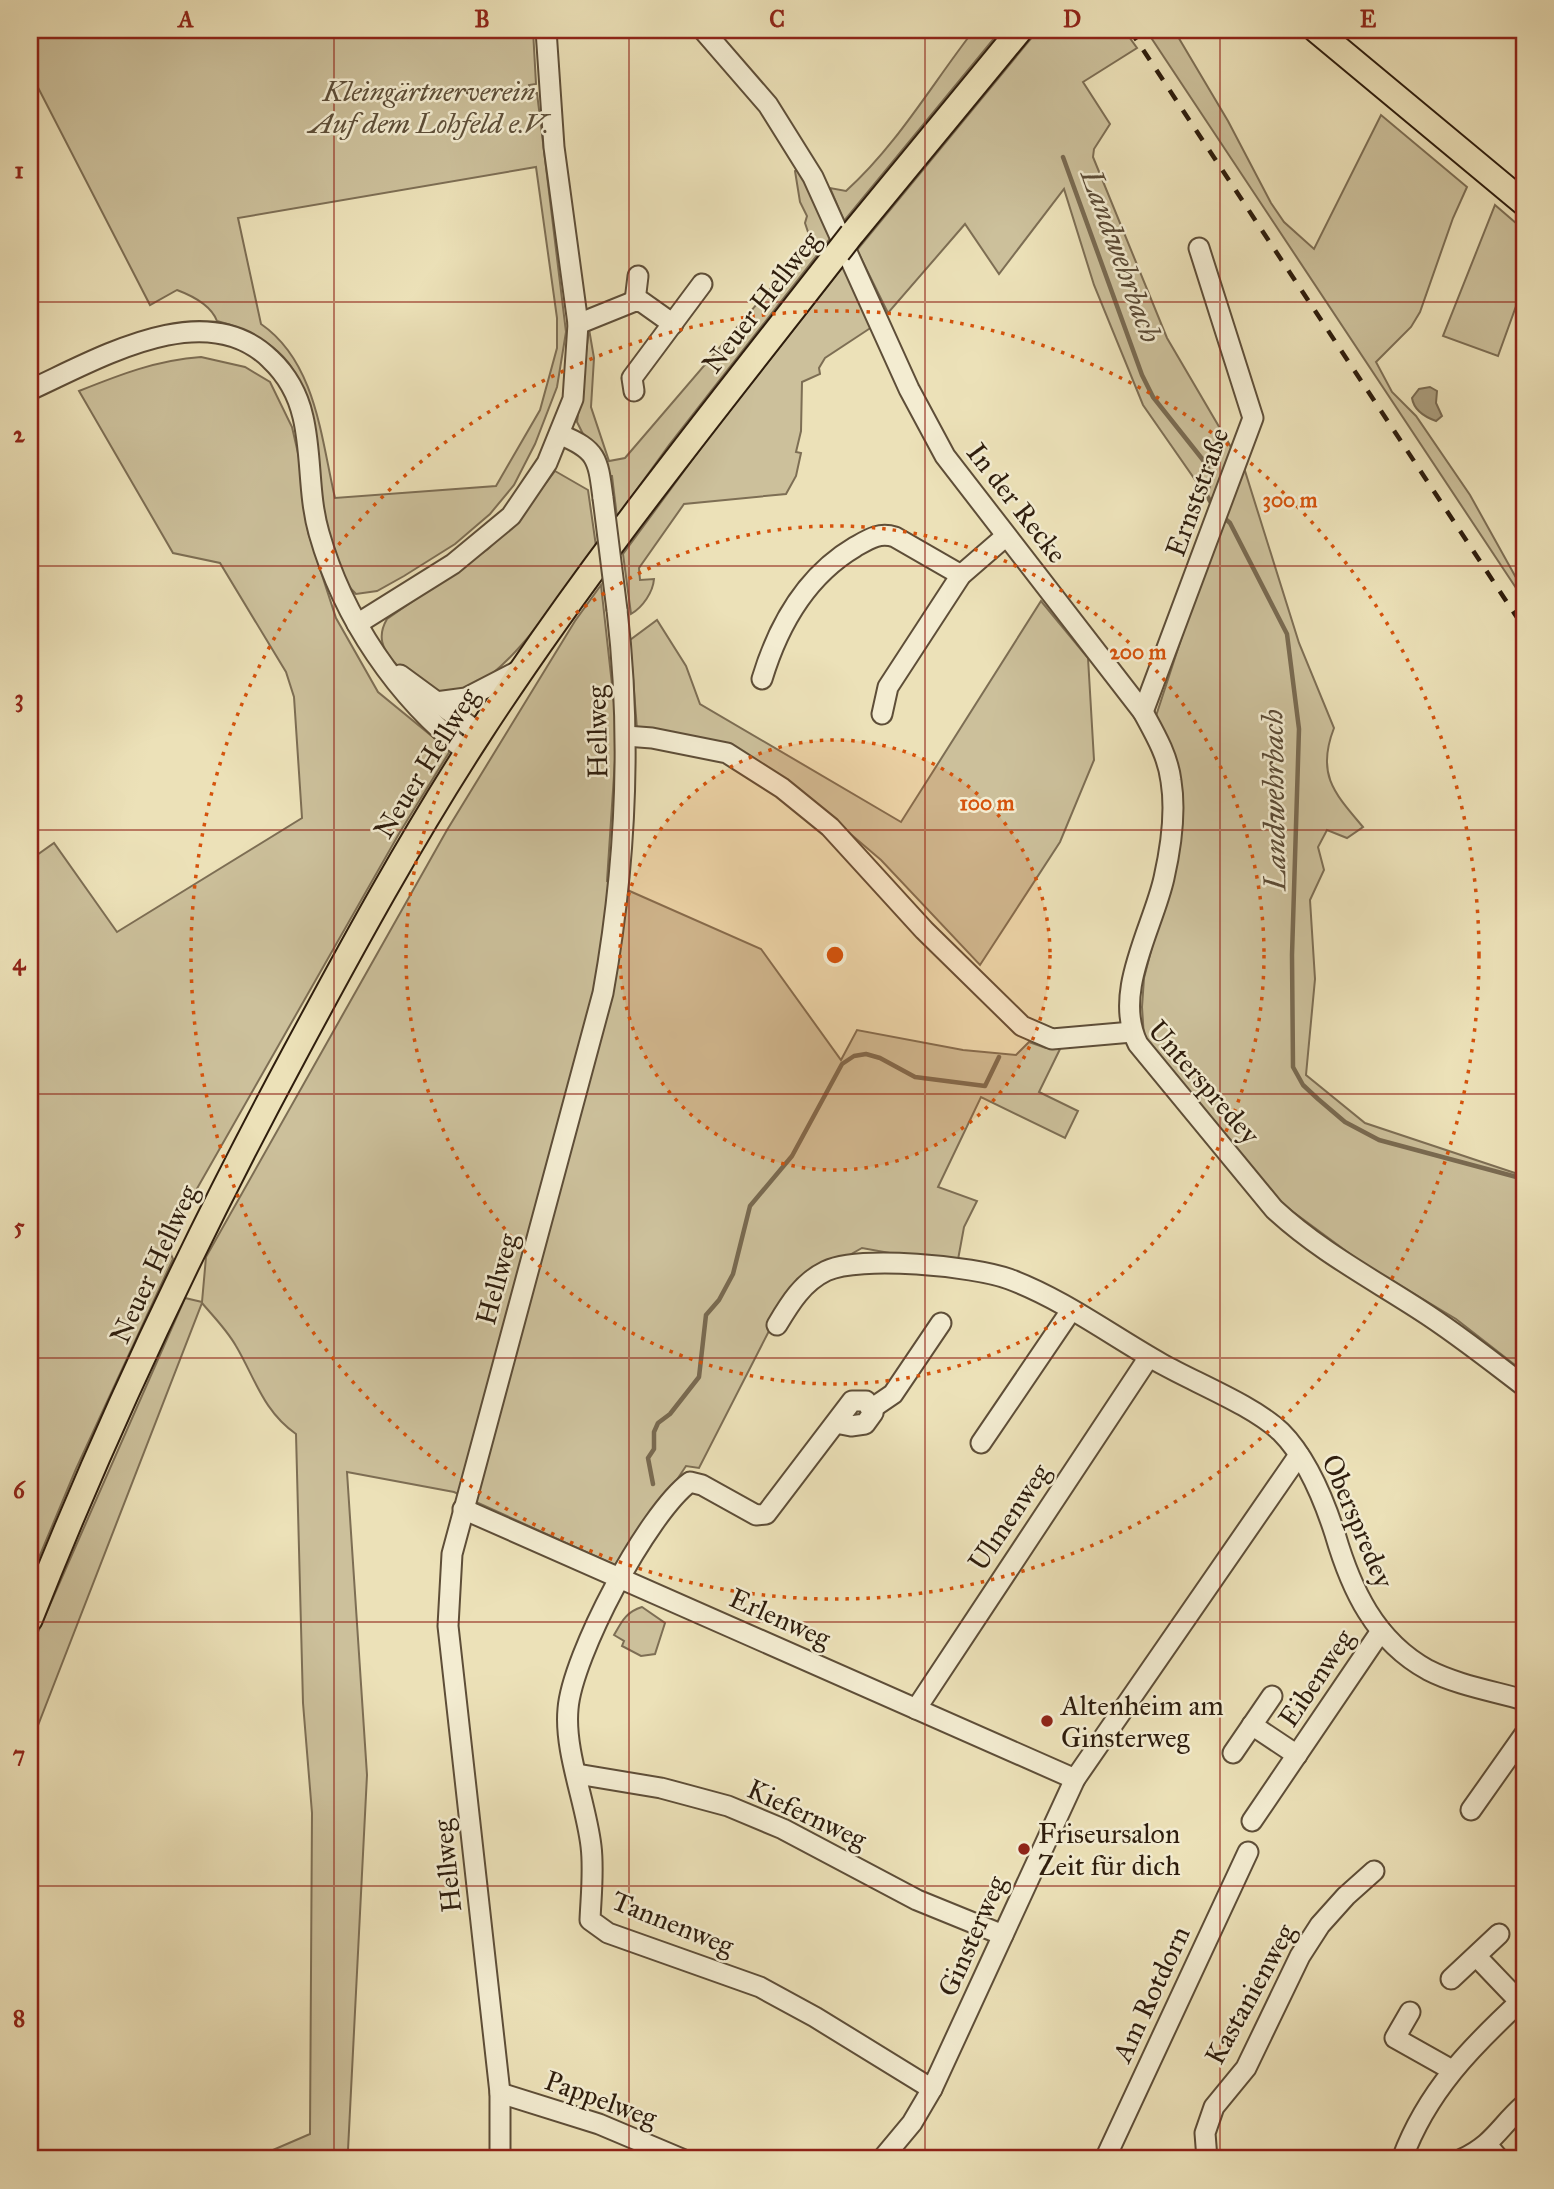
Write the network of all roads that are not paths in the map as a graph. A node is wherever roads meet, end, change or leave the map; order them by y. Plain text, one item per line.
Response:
1 (545, 30) edge
2 (704, 30) edge
3 (1020, 30) edge
4 (1316, 30) edge
5 (1524, 203) edge
6 (1199, 248) dead end
7 (638, 276) dead end
8 (702, 285) dead end
9 (635, 301) junction
10 (578, 324) junction
11 (673, 324) junction
12 (30, 390) edge
13 (634, 391) dead end
14 (561, 435) junction
15 (1006, 536) junction
16 (961, 575) junction
17 (357, 624) junction
18 (381, 659) junction
19 (523, 668) junction
20 (762, 678) dead end
21 (436, 702) junction
22 (1143, 712) junction
23 (882, 714) dead end
24 (626, 736) junction
25 (473, 743) junction
26 (1132, 1032) junction
27 (1070, 1312) junction
28 (941, 1323) dead end
29 (777, 1325) dead end
30 (1149, 1357) junction
31 (1524, 1386) edge
32 (981, 1443) dead end
33 (1299, 1455) junction
34 (463, 1509) junction
35 (619, 1580) junction
36 (30, 1619) edge
37 (1381, 1631) junction
38 (1272, 1696) dead end
39 (1524, 1700) edge
40 (916, 1709) junction
41 (1252, 1725) junction
42 (1524, 1735) edge
43 (1233, 1753) dead end
44 (1297, 1755) junction
45 (578, 1774) junction
46 (1075, 1779) junction
47 (1471, 1810) dead end
48 (1252, 1821) dead end
49 (1248, 1852) dead end
50 (1374, 1871) dead end
51 (1499, 1934) dead end
52 (1003, 1935) junction
53 (1476, 1956) junction
54 (1451, 1979) dead end
55 (1522, 2000) edge
56 (1410, 2012) dead end
57 (1452, 2070) junction
58 (932, 2089) junction
59 (500, 2093) junction
60 (1524, 2105) edge
61 (1493, 2152) edge
62 (500, 2159) edge
63 (682, 2159) edge
64 (882, 2159) edge
65 (1105, 2159) edge
66 (1207, 2159) edge
67 (1402, 2159) edge
68 (1462, 2159) edge

1 - 10 street
2 - 15 street, In der Recke
3 - 19 main road, Neuer Hellweg
4 - 5 main road
6 - 22 street, Ernststraße
7 - 9 street
8 - 11 street
9 - 10 street
9 - 11 street
10 - 14 street
11 - 13 street
12 - 17 street
14 - 17 street
14 - 24 street, Hellweg, bridge
15 - 16 street
15 - 22 street, In der Recke
16 - 20 street
16 - 23 street
17 - 18 street
18 - 21 street
18 - 25 street
19 - 21 street
19 - 25 main road, Neuer Hellweg
21 - 25 street
22 - 26 street, In der Recke
24 - 26 street, Unterspredey
24 - 34 street, Hellweg
25 - 36 main road, Neuer Hellweg
26 - 31 street, Unterspredey
27 - 29 street, Oberspredey
27 - 30 street, Oberspredey
27 - 32 street
28 - 35 street, Tannenweg
30 - 33 street, Oberspredey
30 - 40 street, Ulmenweg
33 - 37 street, Oberspredey
33 - 46 street, Ginsterweg
34 - 35 street, Erlenweg
34 - 59 street, Hellweg
35 - 40 street, Erlenweg
35 - 45 street, Tannenweg
37 - 39 street, Oberspredey
37 - 44 street, Eibenweg
38 - 41 street, Eibenweg
40 - 46 street, Erlenweg
41 - 43 street, Eibenweg
41 - 44 street, Eibenweg
42 - 47 street
44 - 48 street, Eibenweg
45 - 52 street, Kiefernweg
45 - 58 street, Tannenweg
46 - 52 street, Ginsterweg
49 - 65 street, Am Rotdorn
50 - 66 street, Kastanienweg
51 - 53 street
52 - 58 street, Ginsterweg
53 - 54 street
53 - 55 street
55 - 57 street
56 - 57 street
57 - 67 street
58 - 64 street, Ginsterweg
59 - 62 street, Hellweg
59 - 63 street, Pappelweg
60 - 61 street
61 - 68 street

